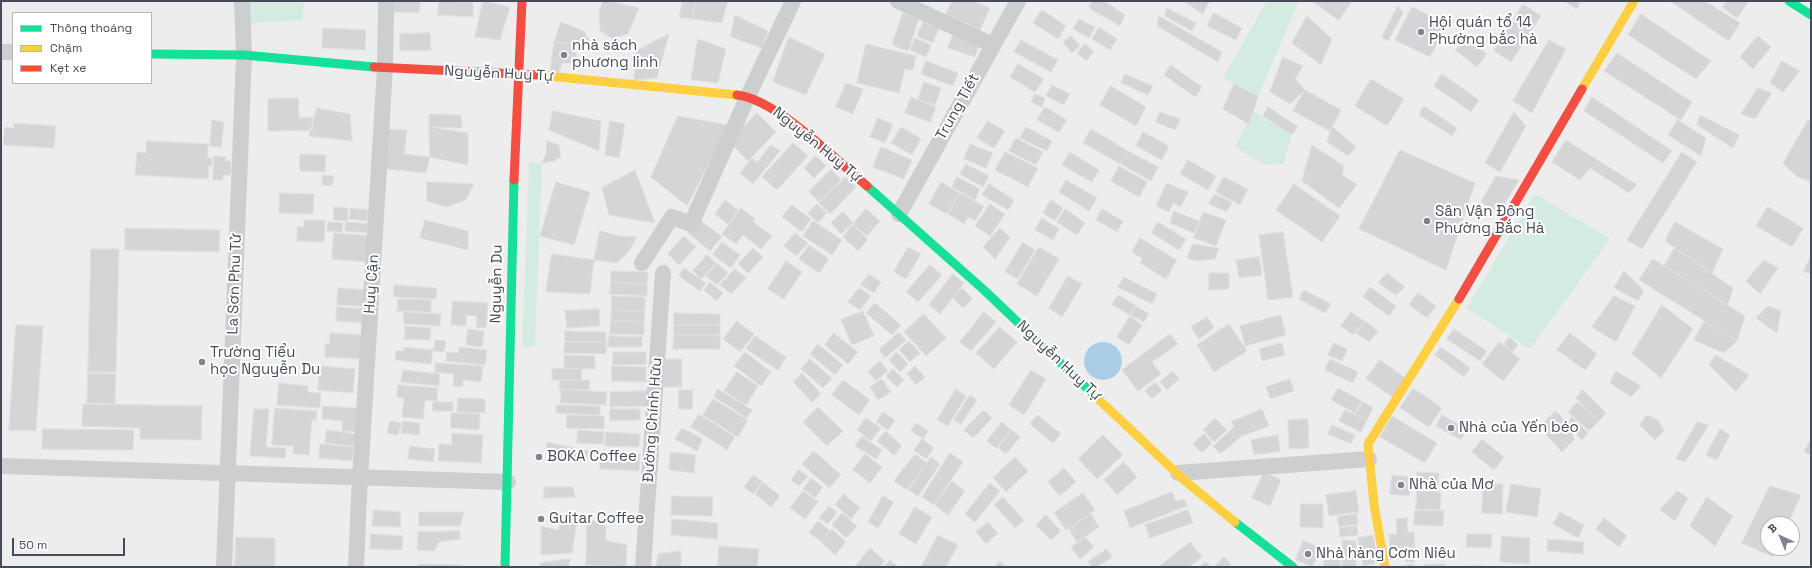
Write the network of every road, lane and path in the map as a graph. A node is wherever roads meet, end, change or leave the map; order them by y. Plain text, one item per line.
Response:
1 (242, 1) edge
2 (386, 1) edge
3 (522, 1) edge
4 (794, 1) edge
5 (898, 1) edge
6 (1018, 1) edge
7 (1634, 1) edge
8 (1789, 1) edge
9 (1811, 15) edge
10 (992, 45) junction
11 (1, 52) edge
12 (12, 52) edge
13 (152, 54) edge
14 (244, 55) junction
15 (385, 68) junction
16 (520, 73) junction
17 (748, 96) junction
18 (899, 214) junction
19 (642, 263) dead end
20 (663, 273) dead end
21 (1369, 459) junction
22 (1, 466) edge
23 (227, 473) junction
24 (1178, 473) junction
25 (360, 477) junction
26 (508, 482) junction
27 (224, 567) edge
28 (356, 567) edge
29 (505, 567) edge
30 (643, 567) edge
31 (1293, 567) edge
32 (1386, 567) edge

1 - 14 street, La Sơn Phu Tử
2 - 15 street, Huy Cận
3 - 16 street, Nguyễn Du
4 - 17 street
5 - 10 street
6 - 10 street, Trung Tiết
7 - 21 street
8 - 9 street
10 - 18 street, Trung Tiết
11 - 12 street
13 - 14 street, Nguyễn Huy Tự
14 - 15 street, Nguyễn Huy Tự
14 - 23 street, La Sơn Phu Tử
15 - 16 street, Nguyễn Huy Tự
15 - 25 street, Huy Cận
16 - 17 street, Nguyễn Huy Tự
16 - 26 street, Nguyễn Du
17 - 18 street, Nguyễn Huy Tự
17 - 19 street
18 - 24 street, Nguyễn Huy Tự
20 - 30 street, Đường Chính Hữu
21 - 24 street
21 - 32 street
22 - 23 street
23 - 25 street
23 - 27 street, La Sơn Phu Tử
24 - 31 street, Nguyễn Huy Tự
25 - 26 street
25 - 28 street, Huy Cận
26 - 29 street, Nguyễn Du

